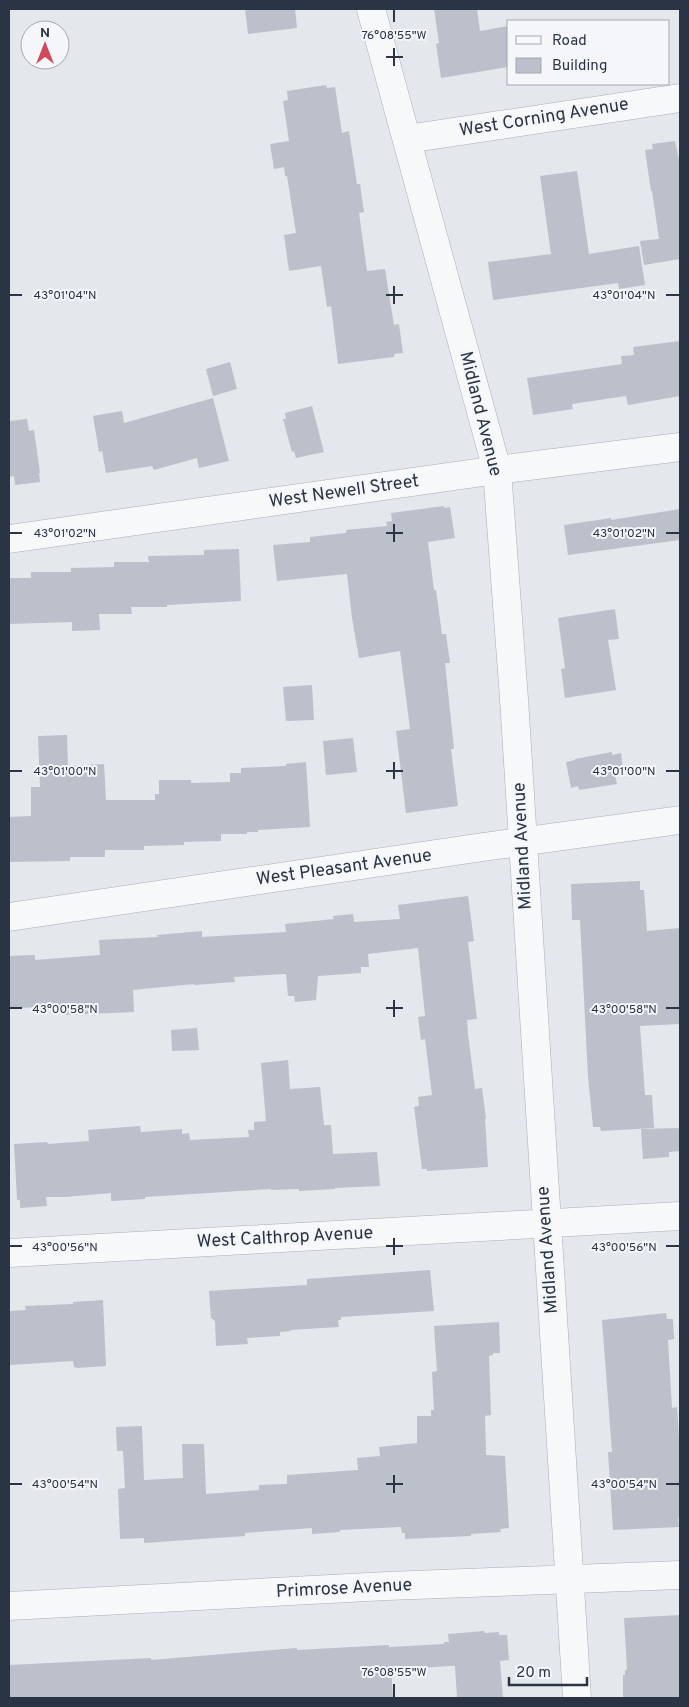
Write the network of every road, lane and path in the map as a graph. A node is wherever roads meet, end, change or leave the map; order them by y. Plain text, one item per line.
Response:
1 (371, 9) edge
2 (680, 98) edge
3 (407, 139) junction
4 (680, 447) edge
5 (497, 470) junction
6 (9, 539) edge
7 (680, 820) edge
8 (523, 842) junction
9 (9, 917) edge
10 (680, 1216) edge
11 (546, 1223) junction
12 (9, 1252) edge
13 (680, 1574) edge
14 (570, 1580) junction
15 (9, 1606) edge
16 (578, 1698) edge

1 - 3 street, Midland Avenue
2 - 3 street, West Corning Avenue
3 - 5 street, Midland Avenue
4 - 5 street, West Newell Street
5 - 6 street, West Newell Street
5 - 8 street, Midland Avenue
7 - 8 street, West Pleasant Avenue
8 - 9 street, West Pleasant Avenue
8 - 11 street, Midland Avenue
10 - 11 street, West Calthrop Avenue
11 - 12 street, West Calthrop Avenue
11 - 14 street, Midland Avenue
13 - 14 street, Primrose Avenue
14 - 15 street, Primrose Avenue
14 - 16 street, Midland Avenue

